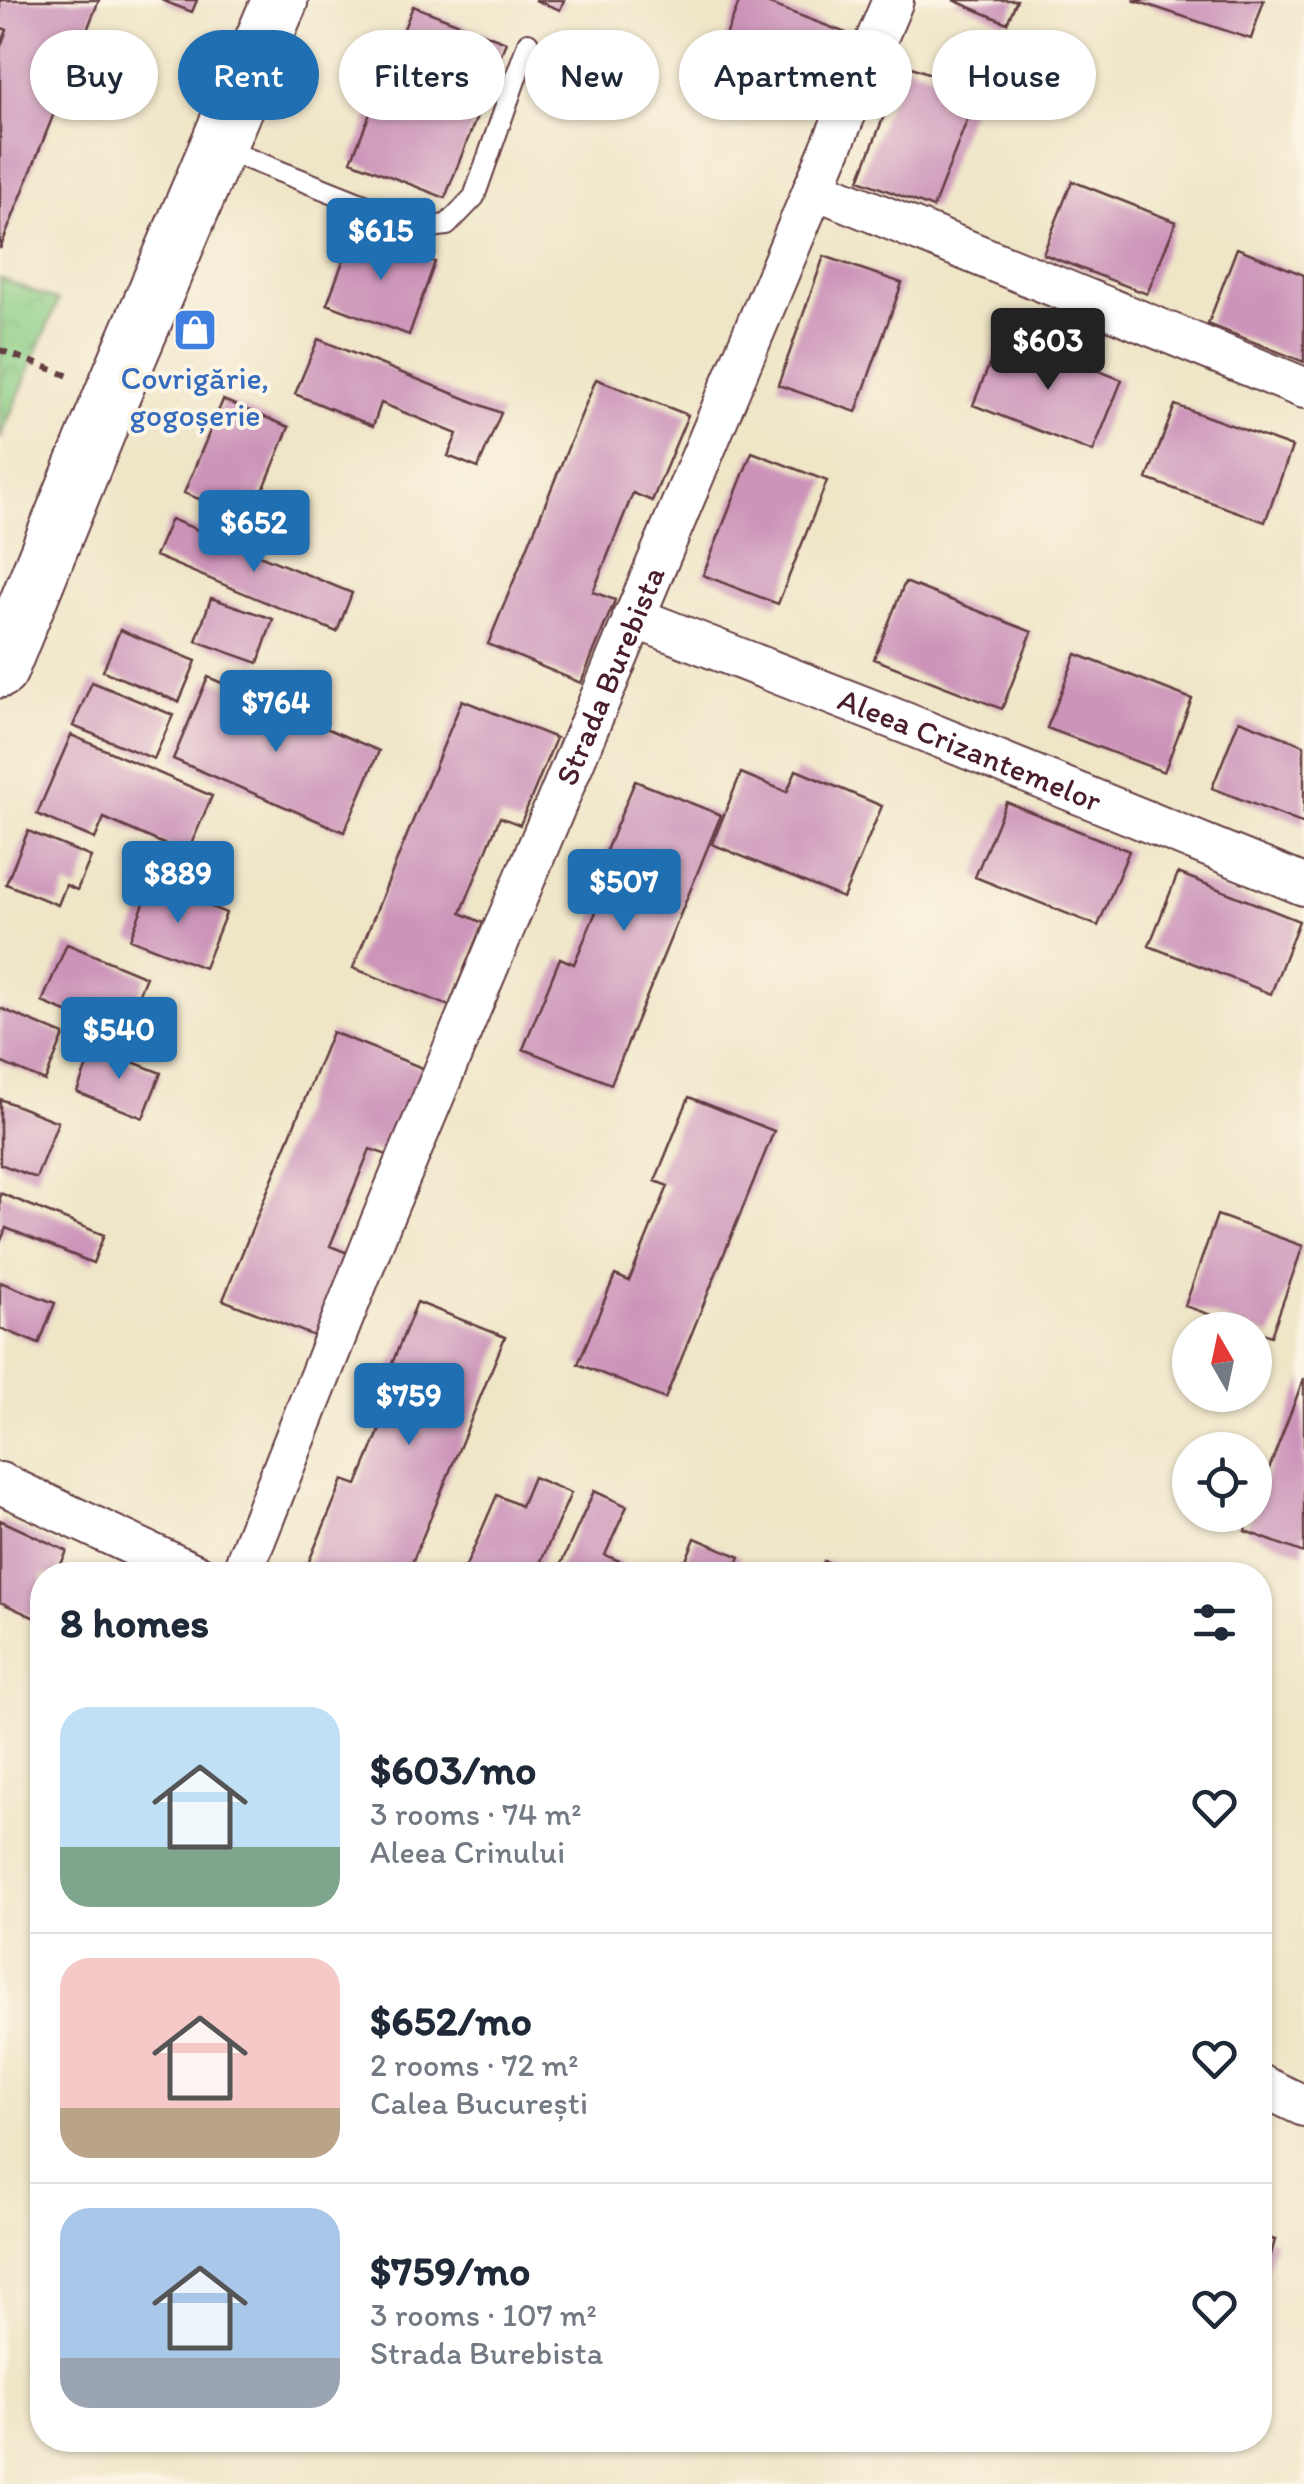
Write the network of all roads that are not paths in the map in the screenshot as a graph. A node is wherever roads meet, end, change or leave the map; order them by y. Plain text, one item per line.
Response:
1 (280, 0) edge
2 (893, 0) edge
3 (525, 52) edge
4 (217, 146) junction
5 (814, 188) junction
6 (1304, 388) edge
7 (633, 617) junction
8 (0, 670) edge
9 (1304, 885) edge
10 (0, 1482) edge
11 (169, 1562) edge
12 (246, 1562) edge
13 (1272, 2091) edge
14 (1304, 2106) edge

1 - 4 main road
2 - 5 street, Strada Burebista
3 - 4 lane
4 - 8 main road
5 - 6 street
5 - 7 street, Strada Burebista
7 - 9 street, Aleea Crizantemelor
7 - 12 street, Strada Burebista
10 - 11 street
13 - 14 street

